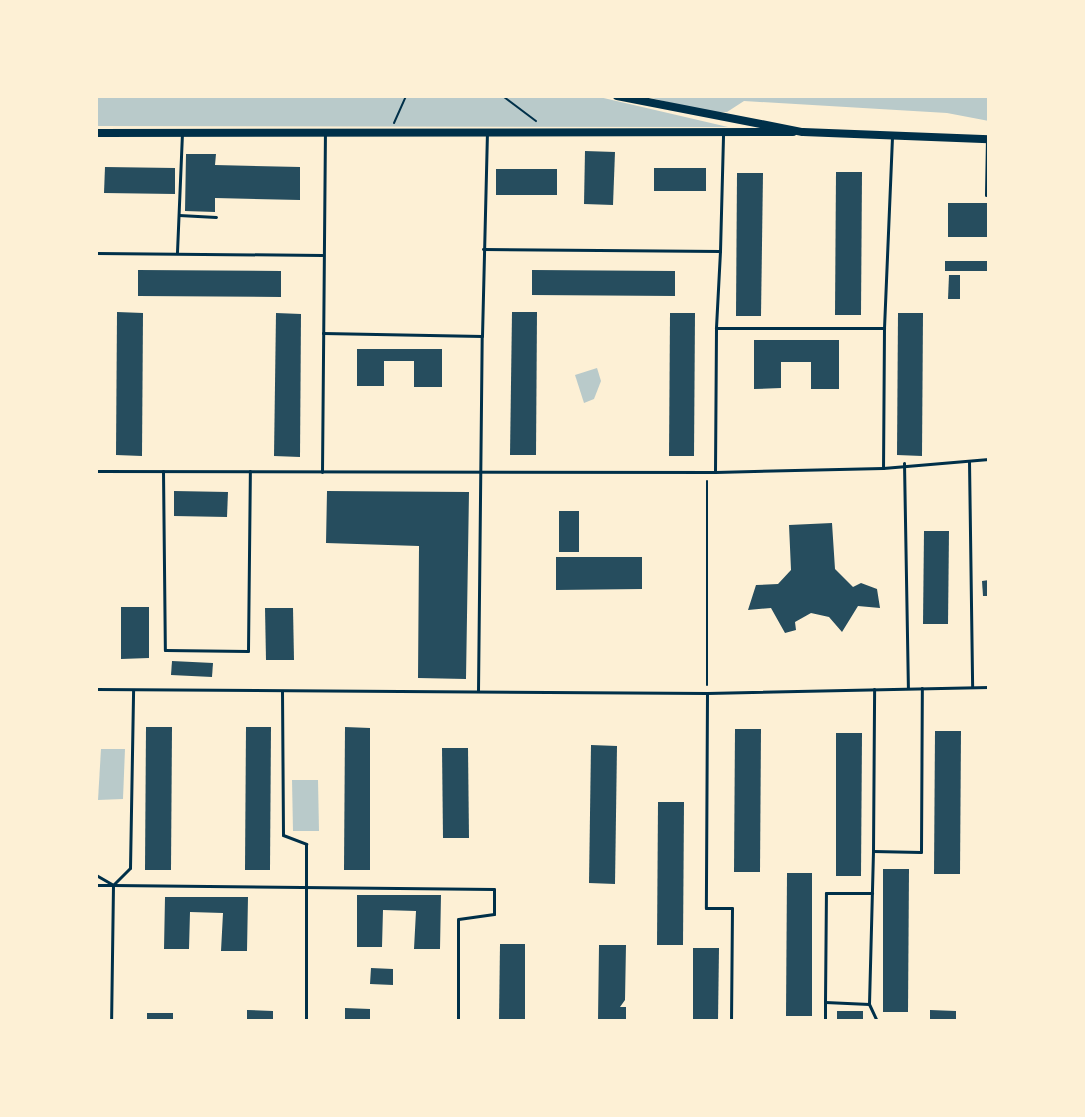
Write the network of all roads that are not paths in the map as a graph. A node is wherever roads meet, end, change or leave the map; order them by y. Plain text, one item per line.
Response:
1 (617, 96) edge
2 (803, 132) junction
3 (96, 133) edge
4 (182, 134) junction
5 (487, 134) junction
6 (723, 134) junction
7 (892, 134) junction
8 (325, 135) junction
9 (988, 139) edge
10 (986, 195) dead end
11 (179, 215) junction
12 (216, 217) dead end
13 (483, 249) junction
14 (720, 251) junction
15 (96, 253) edge
16 (177, 253) junction
17 (323, 255) junction
18 (716, 328) junction
19 (884, 328) junction
20 (323, 333) junction
21 (482, 336) junction
22 (989, 459) edge
23 (969, 460) junction
24 (904, 464) junction
25 (883, 468) junction
26 (96, 471) edge
27 (163, 471) junction
28 (250, 471) junction
29 (322, 472) junction
30 (479, 472) junction
31 (716, 472) junction
32 (972, 687) junction
33 (989, 687) edge
34 (908, 688) junction
35 (922, 688) junction
36 (96, 689) edge
37 (874, 689) junction
38 (133, 690) junction
39 (282, 691) junction
40 (478, 692) junction
41 (707, 693) junction
42 (96, 700) edge
43 (873, 851) junction
44 (96, 874) edge
45 (96, 885) edge
46 (113, 885) junction
47 (307, 886) junction
48 (872, 893) junction
49 (825, 1002) junction
50 (869, 1004) junction
51 (111, 1021) edge
52 (306, 1021) edge
53 (458, 1021) edge
54 (731, 1021) edge
55 (825, 1021) edge
56 (877, 1021) edge

1 - 2 main road
2 - 6 street
2 - 7 main road
3 - 4 street
4 - 8 street
4 - 11 lane
5 - 6 street
5 - 8 street
5 - 13 lane
6 - 14 lane
7 - 9 main road
7 - 19 lane
8 - 17 lane
9 - 10 lane
11 - 12 lane
11 - 16 lane
13 - 14 lane
13 - 21 lane
14 - 18 lane
15 - 16 lane
16 - 17 lane
17 - 20 lane
18 - 19 lane
18 - 31 lane
19 - 25 lane
20 - 21 lane
20 - 29 lane
21 - 30 lane
22 - 23 lane
23 - 24 lane
23 - 32 lane
24 - 25 lane
24 - 34 lane
25 - 31 lane
26 - 27 lane
27 - 28 lane
27 - 28 lane
28 - 29 lane
29 - 30 lane
30 - 31 lane
30 - 40 lane
32 - 33 lane
32 - 35 lane
34 - 35 lane
34 - 37 lane
35 - 43 lane
36 - 38 lane
36 - 42 lane
37 - 41 lane
37 - 43 lane
38 - 39 lane
38 - 46 lane
39 - 40 lane
39 - 47 lane
40 - 41 lane
41 - 54 lane
43 - 48 lane
44 - 46 lane
45 - 46 lane
46 - 47 lane
46 - 51 lane
47 - 52 lane
47 - 53 lane
48 - 49 lane
48 - 50 lane
49 - 50 lane
49 - 55 lane
50 - 56 lane

